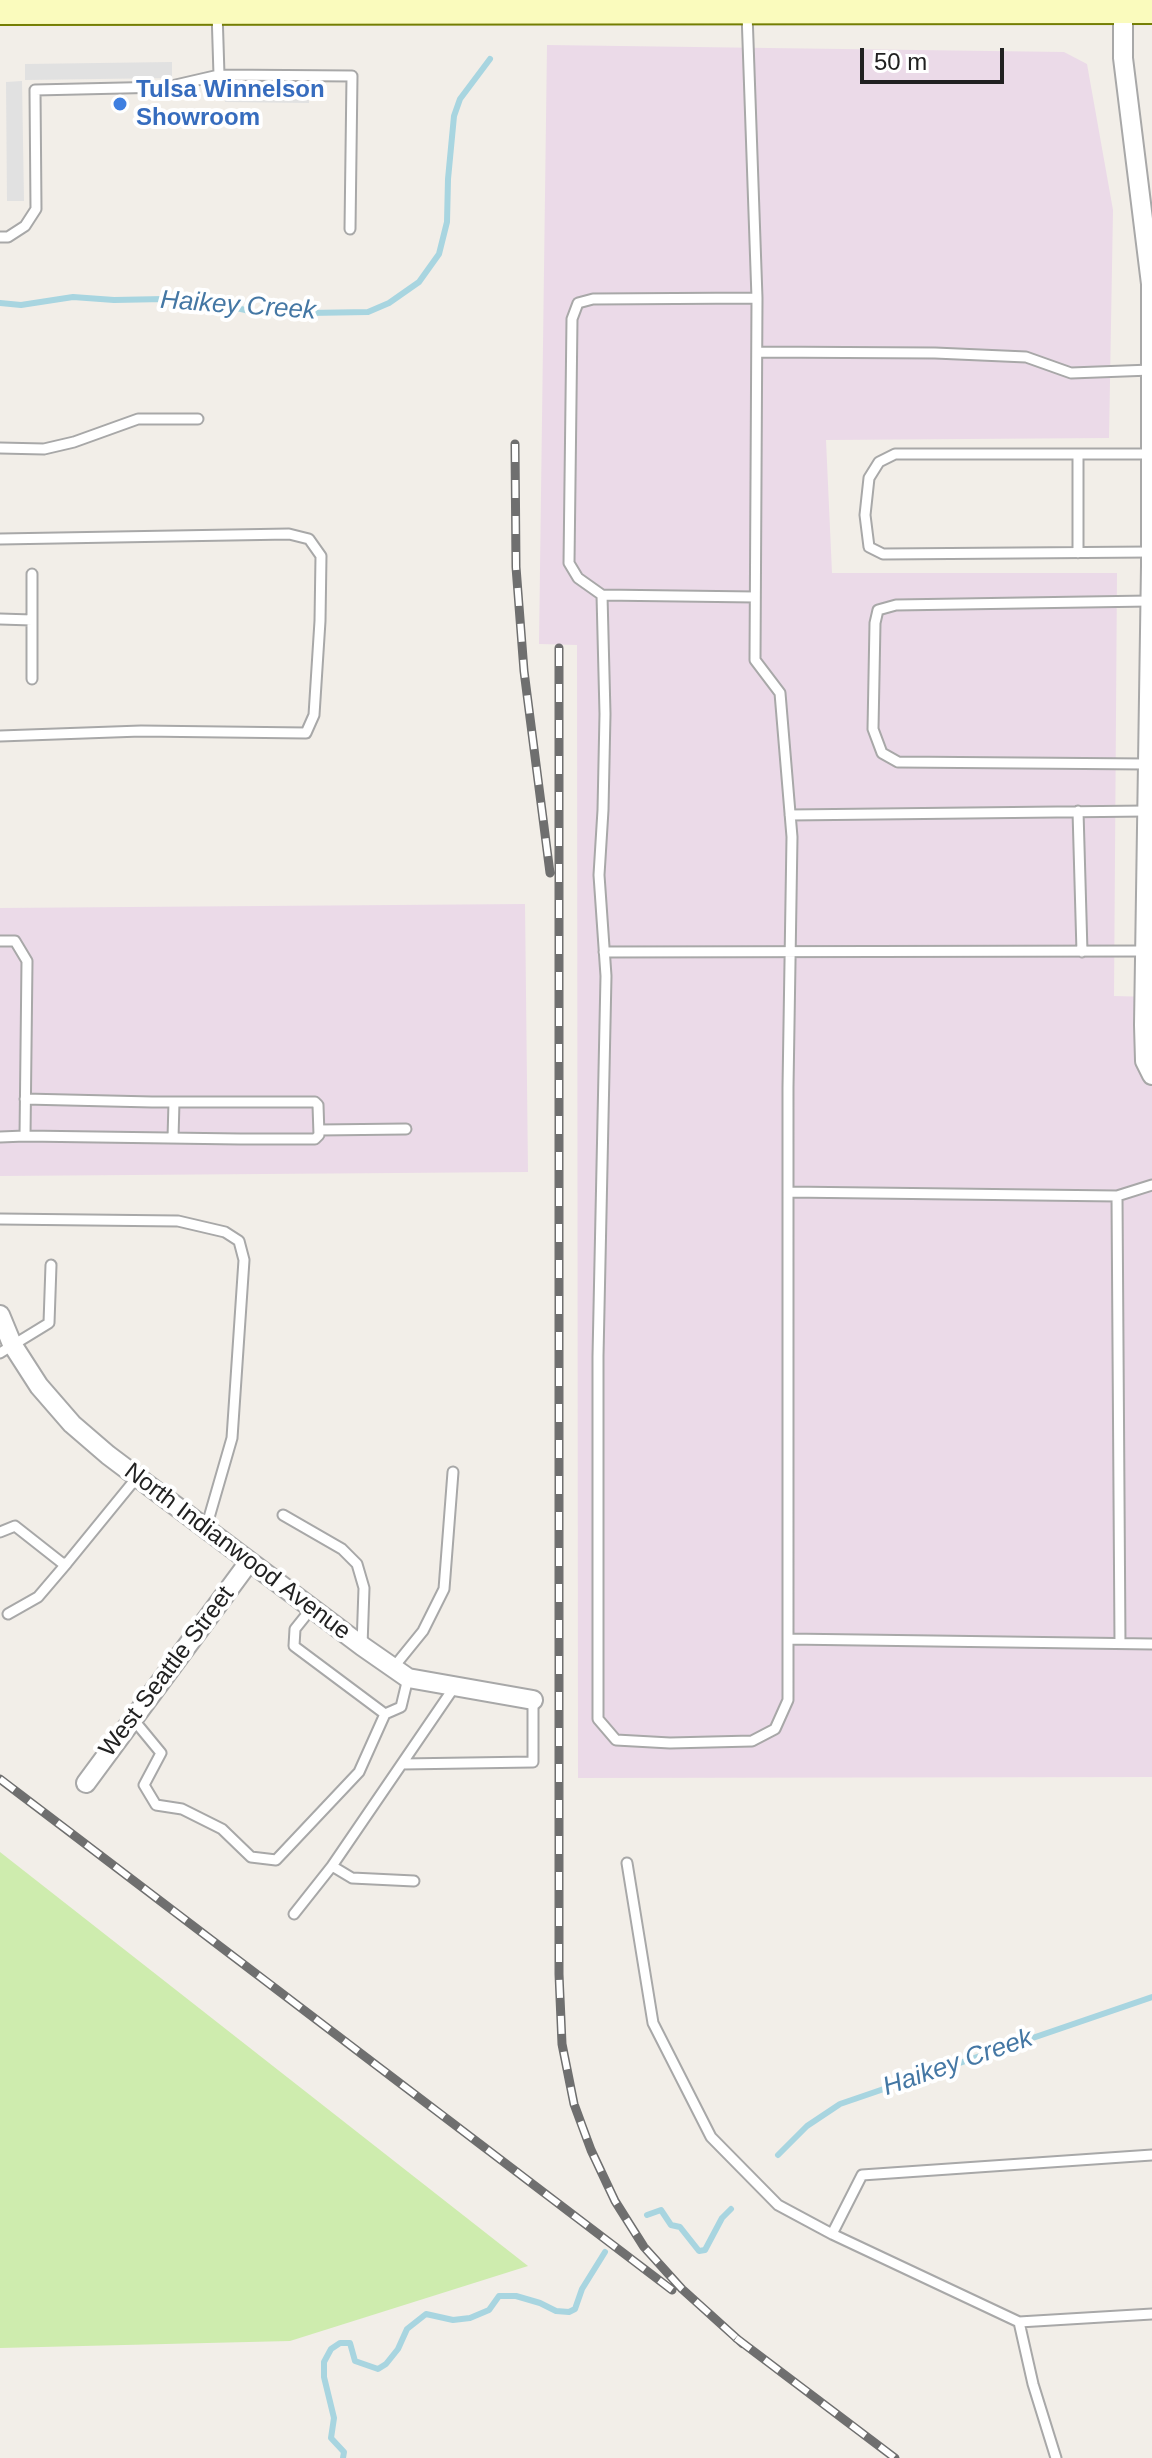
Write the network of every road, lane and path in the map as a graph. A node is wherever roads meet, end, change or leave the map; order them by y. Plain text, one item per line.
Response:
1 (1123, 3) edge
2 (421, 5) edge
3 (511, 5) edge
4 (629, 5) edge
5 (149, 6) edge
6 (747, 10) junction
7 (1152, 10) edge
8 (0, 11) edge
9 (217, 11) junction
10 (219, 75) junction
11 (350, 229) dead end
12 (0, 237) edge
13 (757, 298) junction
14 (757, 352) junction
15 (1151, 370) edge
16 (198, 419) dead end
17 (0, 448) edge
18 (1078, 454) junction
19 (1151, 454) edge
20 (0, 539) edge
21 (1078, 553) junction
22 (1151, 561) edge
23 (32, 574) dead end
24 (602, 595) junction
25 (755, 597) junction
26 (1149, 601) junction
27 (0, 619) edge
28 (32, 620) junction
29 (32, 679) dead end
30 (0, 736) edge
31 (1146, 764) junction
32 (1078, 811) junction
33 (1146, 811) junction
34 (790, 815) junction
35 (0, 941) edge
36 (1146, 951) junction
37 (604, 952) junction
38 (790, 952) junction
39 (1082, 952) junction
40 (1149, 971) edge
41 (1152, 1075) edge
42 (25, 1099) junction
43 (174, 1102) junction
44 (406, 1129) dead end
45 (319, 1130) junction
46 (25, 1136) junction
47 (0, 1137) edge
48 (173, 1138) junction
49 (1152, 1185) edge
50 (788, 1192) junction
51 (1117, 1196) junction
52 (0, 1219) edge
53 (51, 1265) dead end
54 (0, 1315) edge
55 (6, 1349) edge
56 (453, 1472) dead end
57 (138, 1476) junction
58 (283, 1515) dead end
59 (206, 1528) junction
60 (0, 1532) edge
61 (249, 1562) junction
62 (67, 1563) junction
63 (311, 1609) junction
64 (8, 1614) dead end
65 (788, 1639) junction
66 (1120, 1643) junction
67 (1152, 1644) edge
68 (362, 1646) junction
69 (400, 1673) junction
70 (455, 1686) junction
71 (533, 1700) joint
72 (385, 1714) junction
73 (133, 1719) junction
74 (402, 1764) junction
75 (86, 1783) dead end
76 (627, 1863) dead end
77 (332, 1866) junction
78 (414, 1881) dead end
79 (294, 1914) dead end
80 (1152, 2155) edge
81 (832, 2234) junction
82 (1152, 2314) edge
83 (1019, 2322) junction
84 (1056, 2458) edge

1 - 6 main road
1 - 7 main road
1 - 15 street
2 - 3 main road
2 - 9 main road
3 - 4 main road
4 - 6 main road
5 - 8 main road
5 - 9 main road
6 - 13 lane
9 - 10 lane
10 - 11 lane
10 - 12 lane
13 - 14 lane
13 - 24 lane
14 - 15 lane
14 - 25 lane
15 - 19 street
16 - 17 lane
18 - 19 lane
18 - 21 lane
18 - 21 lane
19 - 22 street
20 - 30 lane
21 - 22 lane
22 - 26 street
23 - 28 lane
24 - 25 lane
24 - 37 lane
25 - 34 lane
26 - 31 street
26 - 31 lane
27 - 28 lane
28 - 29 lane
31 - 33 street
32 - 33 lane
32 - 34 lane
32 - 39 lane
33 - 36 street
34 - 38 lane
35 - 42 lane
36 - 39 lane
36 - 40 street
37 - 38 lane
37 - 65 lane
38 - 39 lane
38 - 50 lane
40 - 41 street
42 - 43 lane
42 - 46 lane
43 - 45 lane
43 - 48 lane
44 - 45 lane
45 - 48 lane
46 - 47 lane
46 - 48 lane
49 - 51 lane
50 - 51 lane
50 - 65 lane
51 - 66 lane
52 - 59 lane
53 - 55 lane
54 - 55 street, North Indianwood Avenue
55 - 57 street, North Indianwood Avenue
56 - 69 lane
57 - 59 street, North Indianwood Avenue
57 - 62 lane
58 - 68 lane
59 - 61 street, North Indianwood Avenue
60 - 62 lane
61 - 63 street, North Indianwood Avenue
61 - 73 street, West Seattle Street
62 - 64 lane
63 - 68 street, North Indianwood Avenue
63 - 72 lane
65 - 66 lane
66 - 67 lane
68 - 69 street, North Indianwood Avenue
69 - 70 street, North Indianwood Avenue
69 - 72 lane
70 - 71 street, North Indianwood Avenue
70 - 74 lane
71 - 74 lane
72 - 73 lane
73 - 75 street, West Seattle Street
74 - 77 lane
76 - 81 lane
77 - 78 lane
77 - 79 lane
80 - 81 lane
81 - 83 lane
82 - 83 lane
83 - 84 lane

